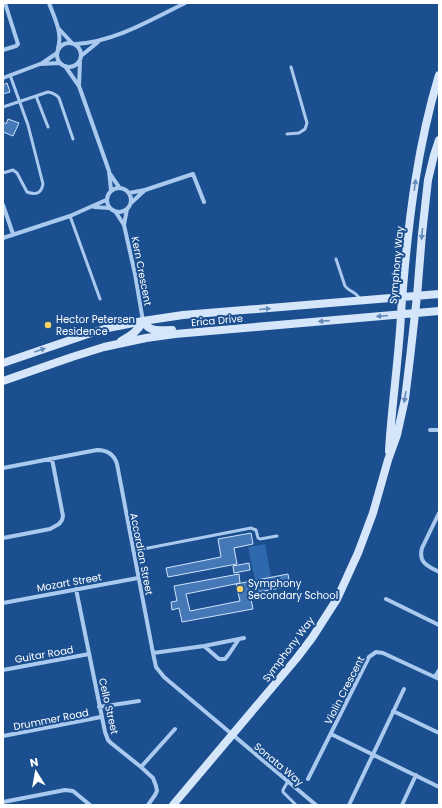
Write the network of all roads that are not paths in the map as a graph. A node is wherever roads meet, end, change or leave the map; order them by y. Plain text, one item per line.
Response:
1 (6, 3) edge
2 (49, 3) edge
3 (185, 3) edge
4 (58, 29) junction
5 (98, 41) junction
6 (74, 44) junction
7 (3, 50) edge
8 (58, 51) junction
9 (81, 56) junction
10 (80, 62) junction
11 (60, 63) junction
12 (40, 64) junction
13 (65, 66) junction
14 (291, 67) dead end
15 (10, 75) junction
16 (439, 75) edge
17 (3, 78) edge
18 (79, 86) junction
19 (437, 86) edge
20 (36, 96) junction
21 (20, 102) junction
22 (3, 108) edge
23 (48, 127) dead end
24 (287, 134) dead end
25 (73, 139) dead end
26 (439, 140) edge
27 (3, 172) edge
28 (109, 172) junction
29 (118, 187) junction
30 (111, 190) junction
31 (145, 190) junction
32 (129, 193) junction
33 (106, 200) junction
34 (204, 202) dead end
35 (131, 203) junction
36 (3, 205) edge
37 (91, 207) junction
38 (109, 208) junction
39 (127, 209) junction
40 (115, 212) junction
41 (70, 216) junction
42 (124, 225) junction
43 (13, 234) junction
44 (3, 238) edge
45 (336, 259) dead end
46 (439, 294) edge
47 (417, 296) junction
48 (402, 298) junction
49 (100, 299) dead end
50 (360, 301) junction
51 (439, 311) edge
52 (415, 313) junction
53 (401, 314) junction
54 (143, 320) junction
55 (234, 329) junction
56 (104, 347) junction
57 (3, 363) edge
58 (3, 381) edge
59 (430, 430) dead end
60 (439, 430) edge
61 (52, 459) junction
62 (388, 460) junction
63 (3, 468) edge
64 (439, 513) edge
65 (277, 536) dead end
66 (3, 538) edge
67 (133, 551) junction
68 (439, 572) edge
69 (138, 578) junction
70 (76, 589) junction
71 (386, 599) dead end
72 (3, 603) edge
73 (439, 625) edge
74 (204, 646) junction
75 (153, 653) junction
76 (89, 654) junction
77 (3, 670) edge
78 (439, 670) edge
79 (437, 678) edge
80 (404, 689) dead end
81 (139, 701) dead end
82 (99, 708) junction
83 (393, 711) junction
84 (101, 717) junction
85 (175, 729) dead end
86 (439, 733) edge
87 (232, 734) junction
88 (331, 734) junction
89 (3, 736) edge
90 (373, 754) junction
91 (141, 767) junction
92 (416, 775) junction
93 (308, 779) dead end
94 (288, 781) junction
95 (439, 787) edge
96 (3, 802) edge
97 (90, 805) edge
98 (148, 805) edge
99 (173, 805) edge
100 (296, 805) edge
101 (316, 805) edge
102 (349, 805) edge
103 (402, 805) edge

1 - 7 street
2 - 4 street
3 - 5 street
4 - 6 street
4 - 8 street
5 - 6 street
5 - 9 street
6 - 8 street
6 - 9 street
8 - 11 street
8 - 12 street
9 - 10 street
10 - 13 street
10 - 18 street
11 - 12 street
11 - 13 street
12 - 15 street
13 - 18 street
14 - 24 lane
15 - 17 street
15 - 21 lane
16 - 19 main road, Symphony Way
18 - 28 street
48 -> 19 main road, Symphony Way
20 - 21 lane
20 - 23 lane
20 - 25 lane
21 - 22 lane
21 - 27 lane
26 -> 47 main road, Symphony Way
28 - 29 street
28 - 30 street
29 - 30 street
29 - 32 street
30 - 33 street
31 - 32 street
31 - 34 street
31 - 35 street
32 - 35 street
33 - 37 street
33 - 38 street
35 - 39 street
36 - 43 street
37 - 38 street
37 - 41 street
38 - 40 street
39 - 40 street
39 - 42 street, Kern Crescent
40 - 42 street, Kern Crescent
41 - 43 street
41 - 49 lane
42 - 54 street, Kern Crescent
43 - 44 street
45 - 50 lane
46 - 47 main road, Erica Drive
47 - 48 main road, Erica Drive
47 - 52 main road, Symphony Way
48 - 50 main road, Erica Drive
48 - 53 main road, Symphony Way
54 -> 50 main road, Erica Drive
51 - 52 main road, Erica Drive
52 - 53 main road, Erica Drive
52 -> 62 main road, Symphony Way
53 -> 55 main road, Erica Drive
53 - 62 main road, Symphony Way
54 - 55 main road
54 - 56 main road
57 -> 54 main road, Erica Drive
55 - 56 main road, Erica Drive
56 - 58 main road, Erica Drive
59 - 60 street
61 - 63 street, Accordian Street
61 - 66 street
61 - 67 street, Accordian Street
62 - 87 main road, Symphony Way
64 - 68 street
65 - 67 lane
67 - 69 street, Accordian Street
69 - 70 street, Mozart Street
69 - 75 street, Accordian Street
70 - 72 street, Mozart Street
70 - 76 street, Cello Street
71 - 73 street
74 - 74 street
74 - 75 street
75 - 87 street, Accordian Street
76 - 77 street, Guitar Road
76 - 82 street, Cello Street
78 - 79 street
79 - 88 street, Violin Crescent
80 - 83 street
81 - 82 street
82 - 84 street, Cello Street
83 - 86 street
83 - 90 street
84 - 89 street, Drummer Road
84 - 91 street, Cello Street
85 - 91 street
87 - 94 street, Sonata Way
87 - 99 main road, Symphony Way
88 - 90 street, Violin Crescent
88 - 93 street
90 - 92 street, Violin Crescent
90 - 102 street
91 - 98 street, Cello Street
92 - 95 street, Violin Crescent
92 - 103 street
94 - 100 lane
94 - 101 street, Sonata Way
96 - 97 street

